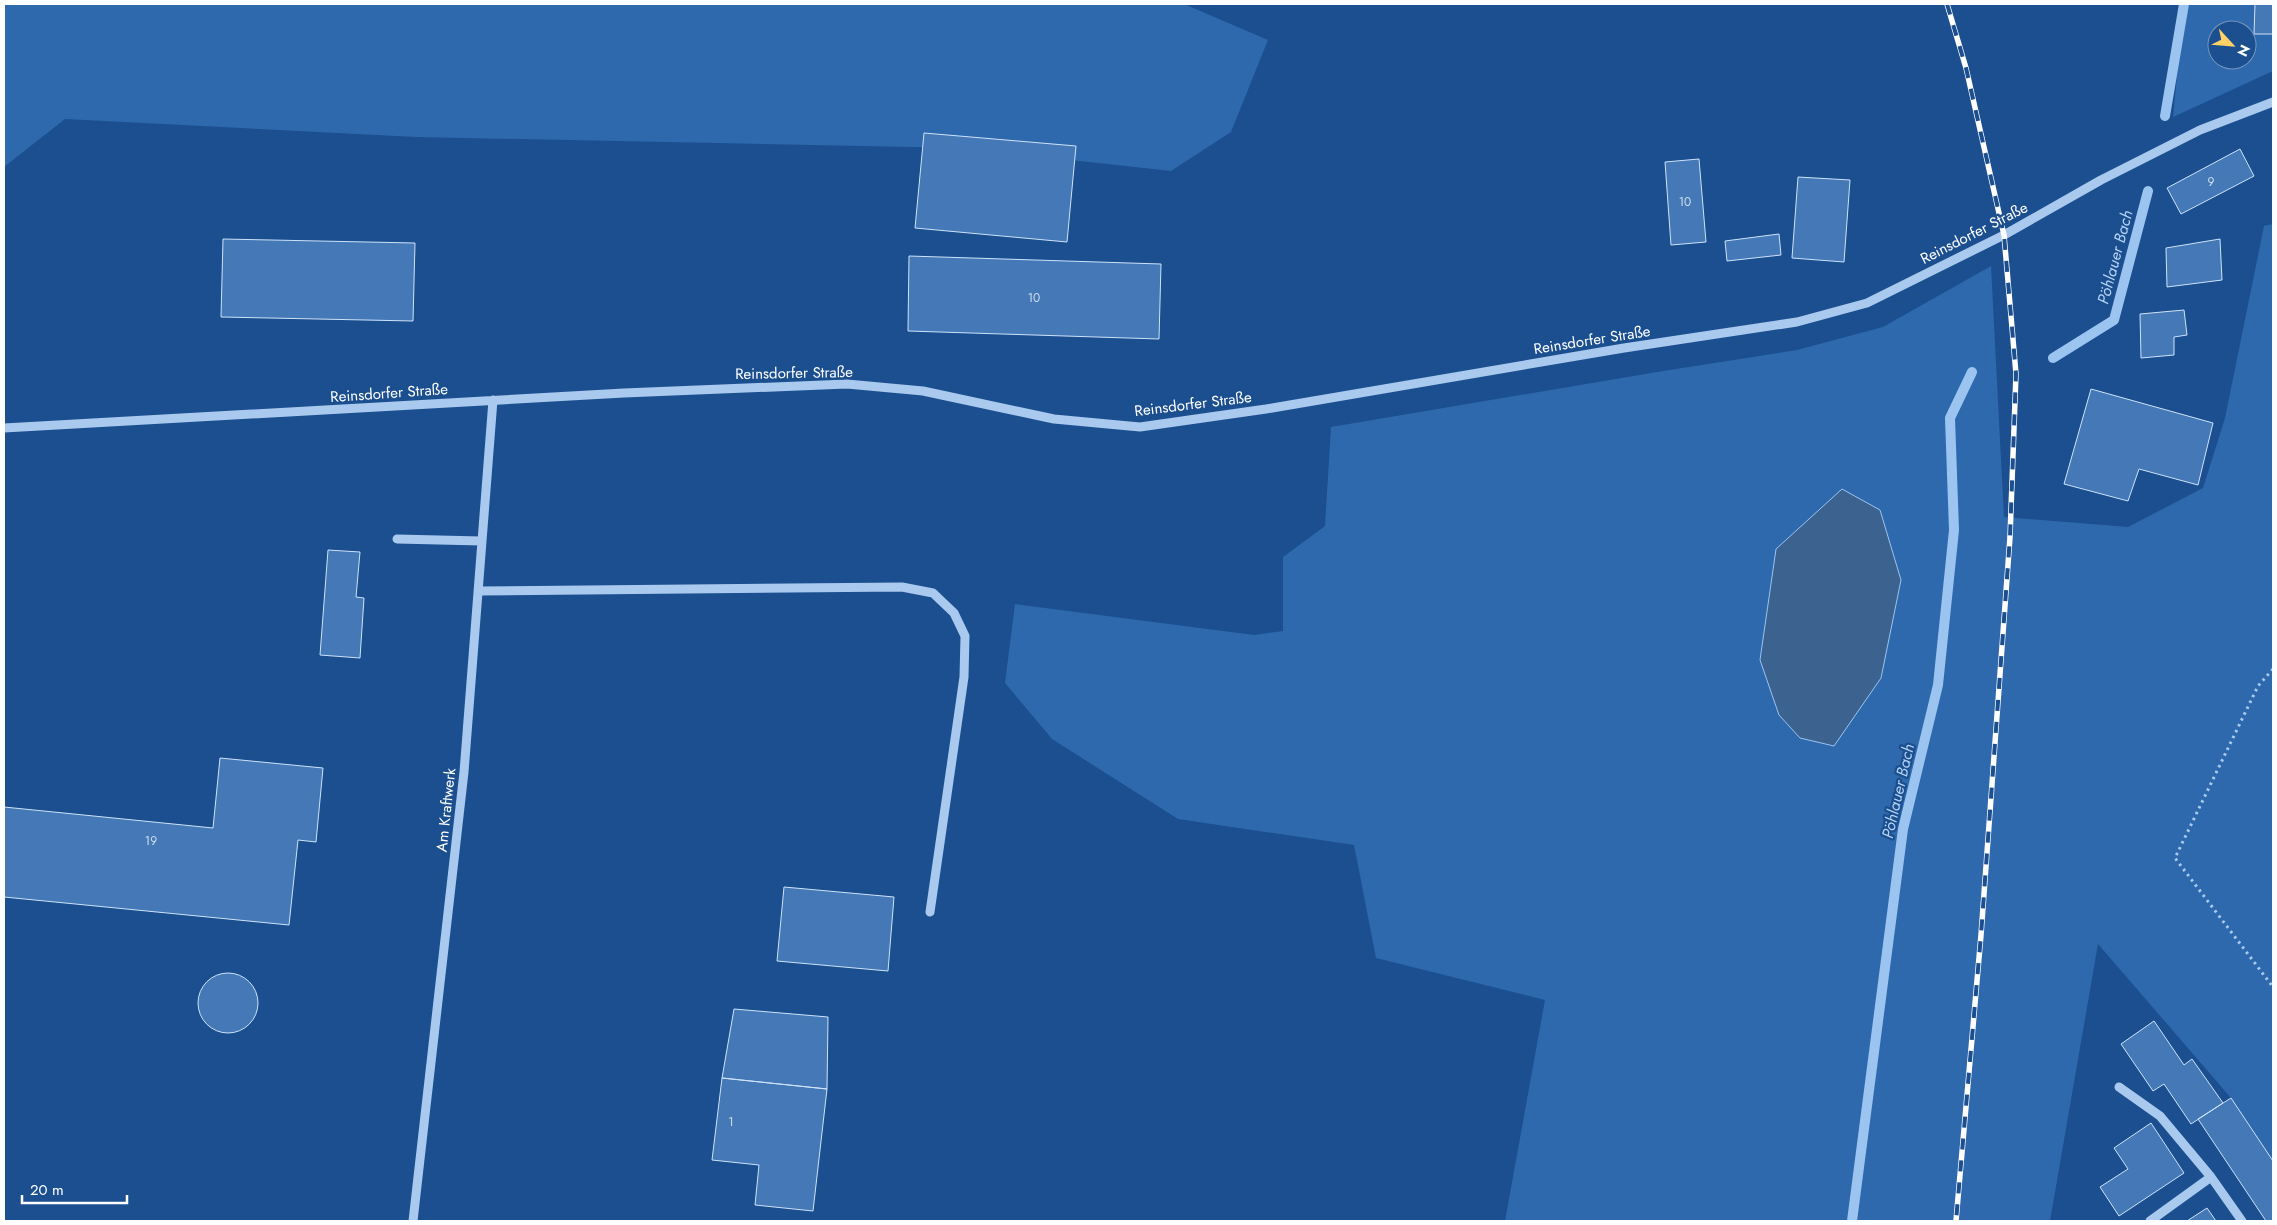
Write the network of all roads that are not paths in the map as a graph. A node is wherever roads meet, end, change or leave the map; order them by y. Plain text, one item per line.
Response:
1 (2273, 102) edge
2 (493, 400) junction
3 (4, 428) edge
4 (396, 540) dead end
5 (481, 541) junction
6 (478, 591) junction
7 (930, 912) dead end
8 (2120, 1087) dead end
9 (2211, 1177) junction
10 (413, 1221) edge
11 (2150, 1221) edge
12 (2242, 1221) edge

1 - 2 street, Reinsdorfer Straße
2 - 3 street, Reinsdorfer Straße
2 - 5 street, Am Kraftwerk
4 - 5 street
5 - 6 street, Am Kraftwerk
6 - 7 street
6 - 10 street, Am Kraftwerk
8 - 9 street
9 - 11 street
9 - 12 street

